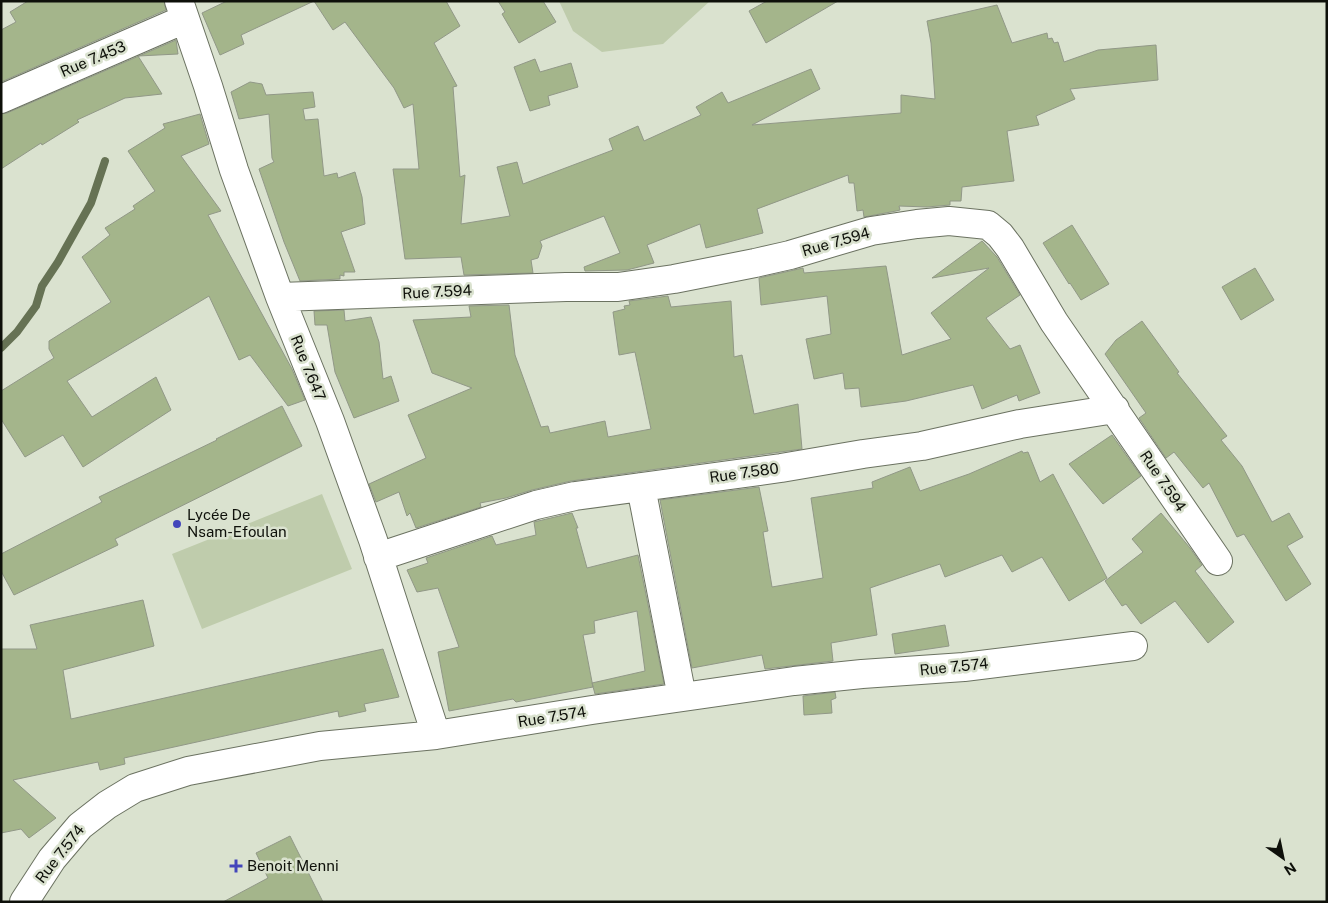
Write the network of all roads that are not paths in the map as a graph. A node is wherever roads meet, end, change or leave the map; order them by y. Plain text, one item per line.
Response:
1 (182, 10) edge
2 (1, 99) edge
3 (280, 297) junction
4 (1114, 409) junction
5 (641, 487) junction
6 (378, 557) junction
7 (1218, 561) dead end
8 (1133, 646) dead end
9 (682, 697) junction
10 (436, 736) junction
11 (24, 902) edge

1 - 2 street, Rue 7.453
1 - 3 street, Rue 7.647
3 - 4 street, Rue 7.594
3 - 6 street, Rue 7.647
4 - 5 street, Rue 7.580
4 - 7 street, Rue 7.594
5 - 6 street, Rue 7.580
5 - 9 street
6 - 10 street, Rue 7.647
8 - 9 street, Rue 7.574
9 - 10 street, Rue 7.574
10 - 11 street, Rue 7.574

